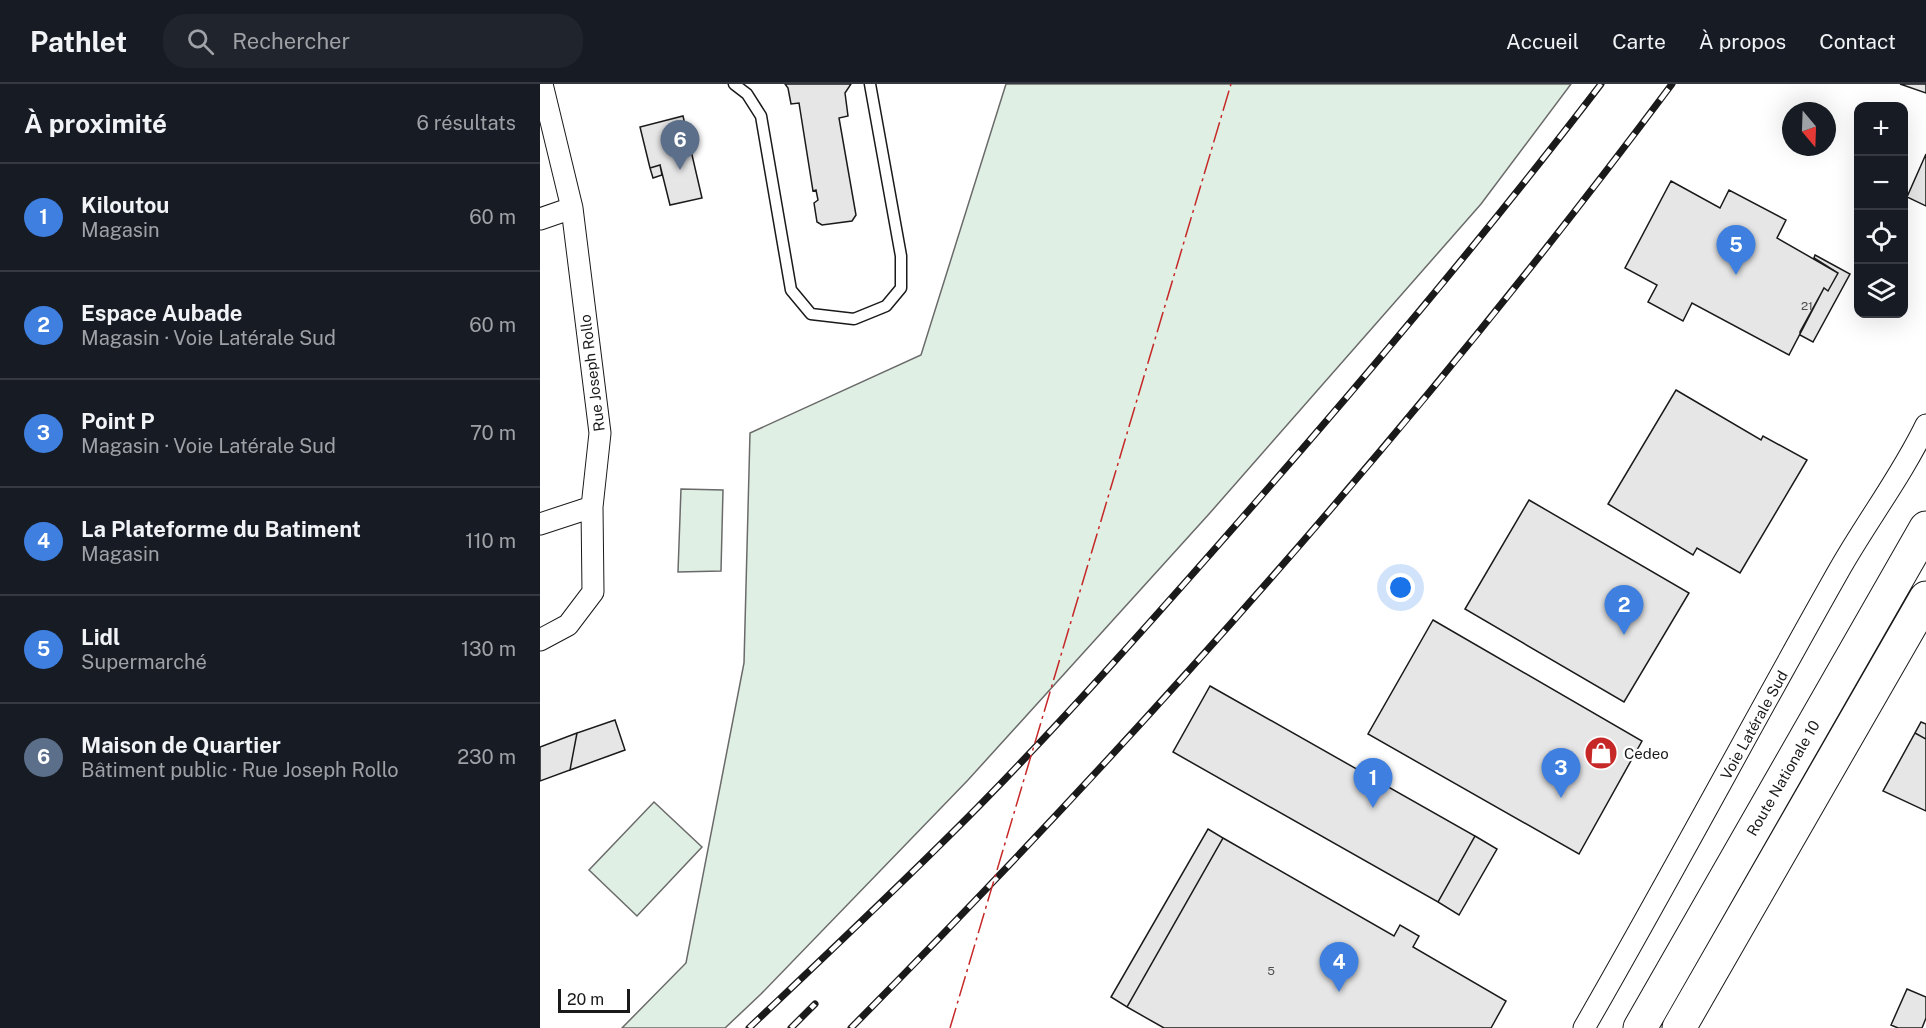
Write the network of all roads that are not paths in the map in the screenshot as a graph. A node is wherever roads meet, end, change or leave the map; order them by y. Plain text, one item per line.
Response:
1 (542, 84) edge
2 (734, 84) edge
3 (870, 84) edge
4 (572, 208) junction
5 (540, 219) edge
6 (1926, 425) edge
7 (592, 507) junction
8 (540, 524) edge
9 (1926, 528) edge
10 (1926, 597) edge
11 (540, 640) edge
12 (1584, 1028) edge
13 (1640, 1028) edge
14 (1679, 1028) edge

1 - 4 street, Rue Joseph Rollo
2 - 3 lane
4 - 5 street
4 - 7 street, Rue Joseph Rollo
6 - 12 street, Voie Latérale Sud
7 - 8 street
7 - 11 street, Rue Joseph Rollo
9 - 13 main road, Route Nationale 10
10 - 14 main road

